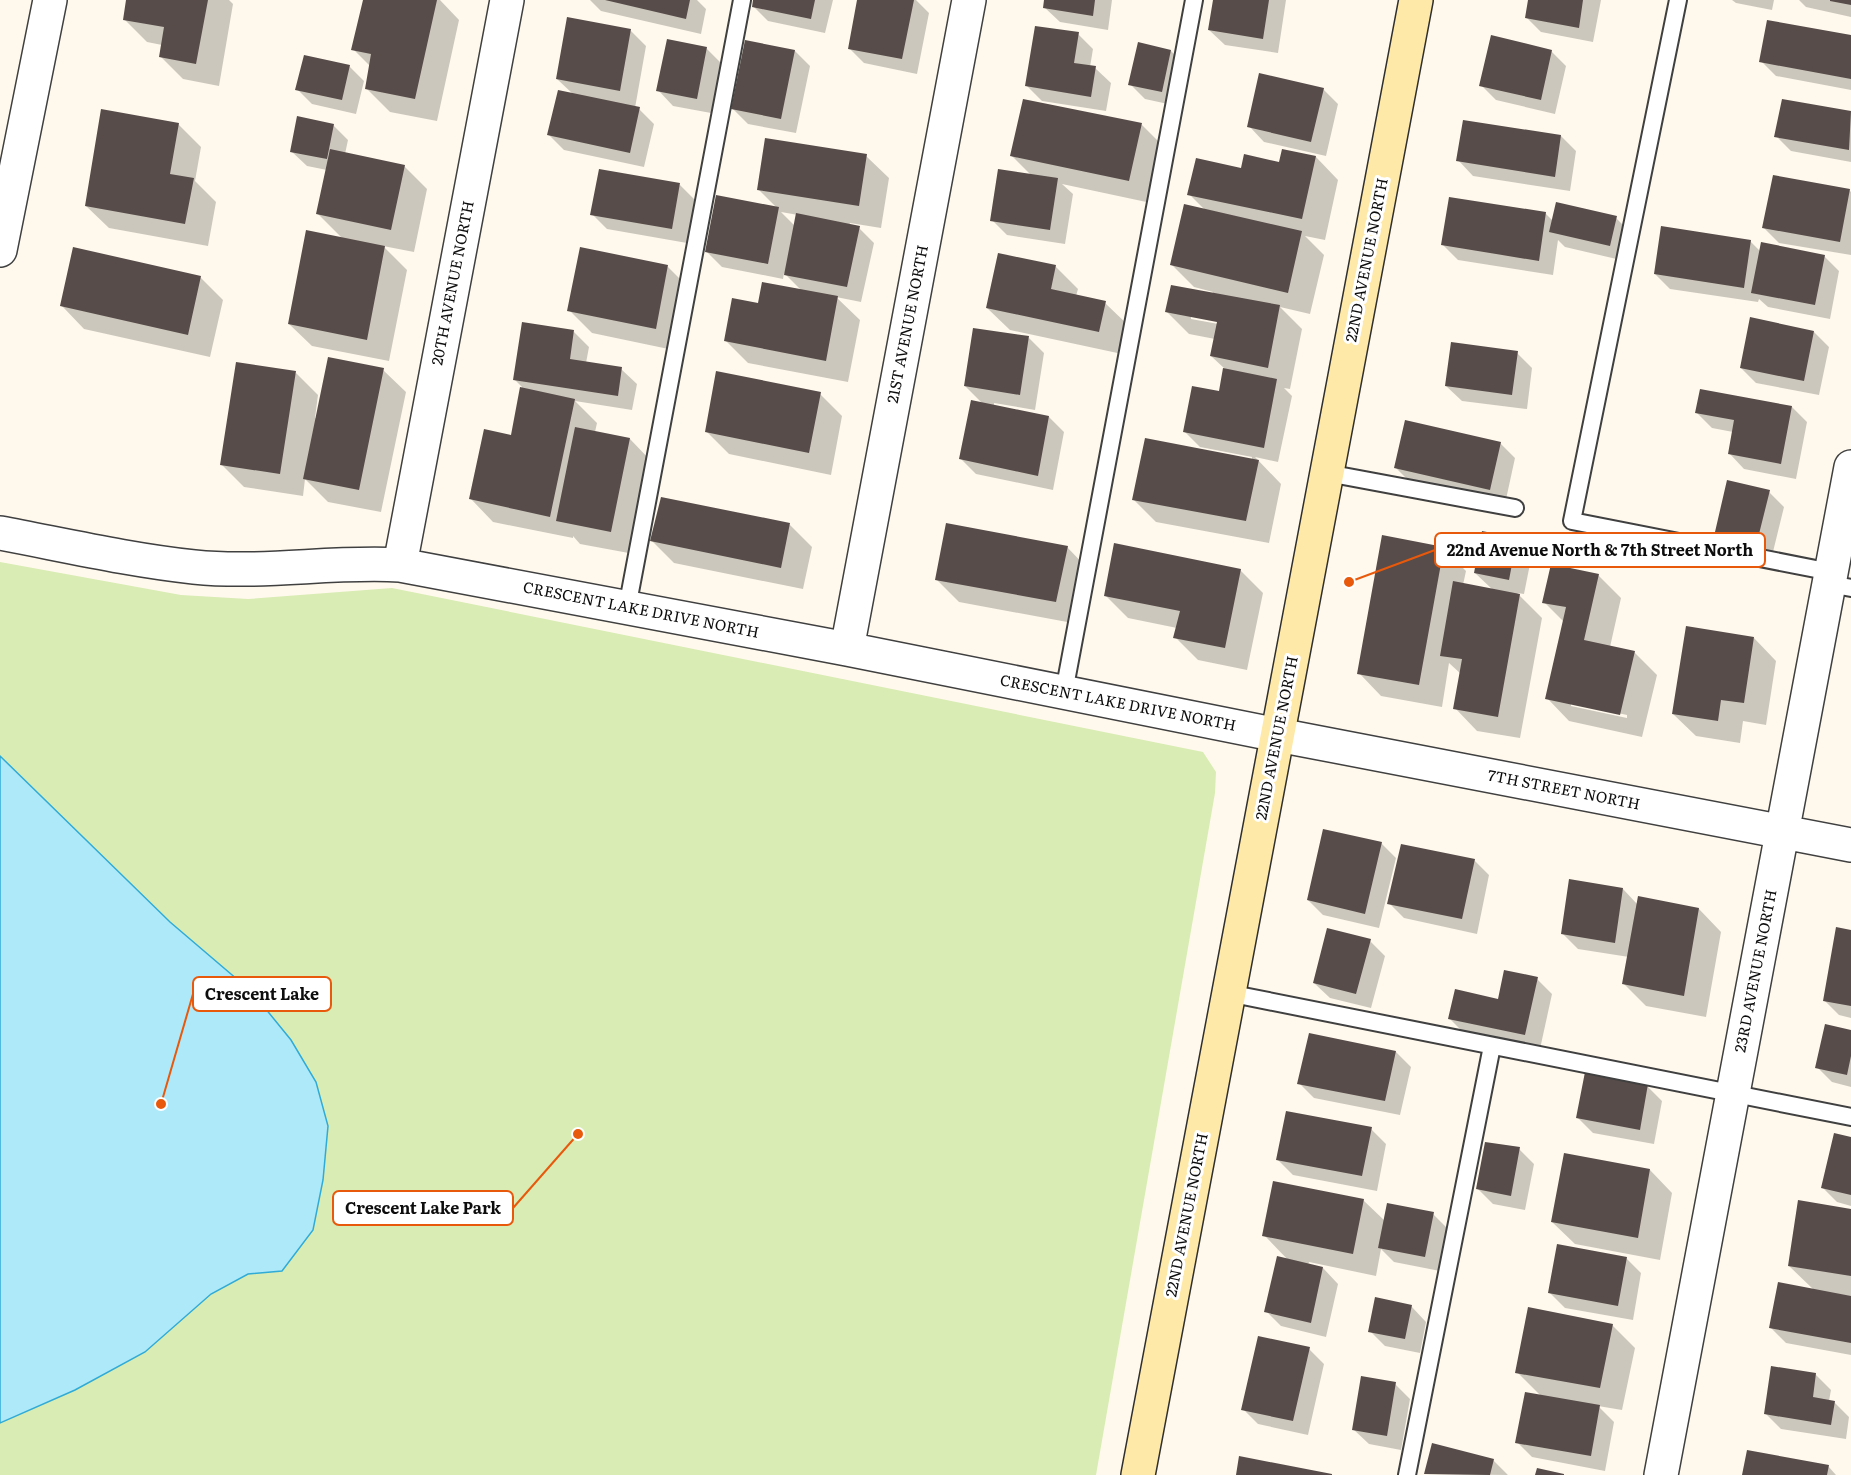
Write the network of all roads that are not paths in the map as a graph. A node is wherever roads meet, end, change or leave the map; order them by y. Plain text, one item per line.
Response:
1 (50, 0) edge
2 (507, 0) edge
3 (742, 0) edge
4 (969, 0) edge
5 (1194, 0) edge
6 (1416, 0) edge
7 (1678, 0) edge
8 (0, 250) edge
9 (1851, 467) edge
10 (1327, 473) junction
11 (1515, 508) dead end
12 (0, 533) edge
13 (400, 565) junction
14 (1837, 581) edge
15 (627, 608) junction
16 (847, 649) junction
17 (1064, 692) junction
18 (1278, 735) junction
19 (1782, 831) junction
20 (1851, 844) edge
21 (1228, 993) junction
22 (1492, 1046) junction
23 (1732, 1094) junction
24 (1851, 1118) edge
25 (1138, 1475) edge
26 (1407, 1475) edge
27 (1661, 1475) edge

1 - 8 street
2 - 13 street, 20TH AVENUE NORTH
3 - 15 lane
4 - 16 street, 21ST AVENUE NORTH
5 - 17 lane
6 - 10 main road, 22ND AVENUE NORTH
7 - 14 lane
9 - 14 street, 23RD AVENUE NORTH
10 - 11 lane
10 - 18 main road, 22ND AVENUE NORTH
12 - 13 street, CRESCENT LAKE DRIVE NORTH
13 - 15 street, CRESCENT LAKE DRIVE NORTH
14 - 19 street, 23RD AVENUE NORTH
15 - 16 street, CRESCENT LAKE DRIVE NORTH
16 - 17 street, CRESCENT LAKE DRIVE NORTH
17 - 18 street, CRESCENT LAKE DRIVE NORTH
18 - 19 street, 7TH STREET NORTH
18 - 21 main road, 22ND AVENUE NORTH
19 - 20 street, 7TH STREET NORTH
19 - 23 street, 23RD AVENUE NORTH
21 - 22 lane
21 - 25 main road, 22ND AVENUE NORTH
22 - 23 lane
22 - 26 lane
23 - 24 lane
23 - 27 street, 23RD AVENUE NORTH

